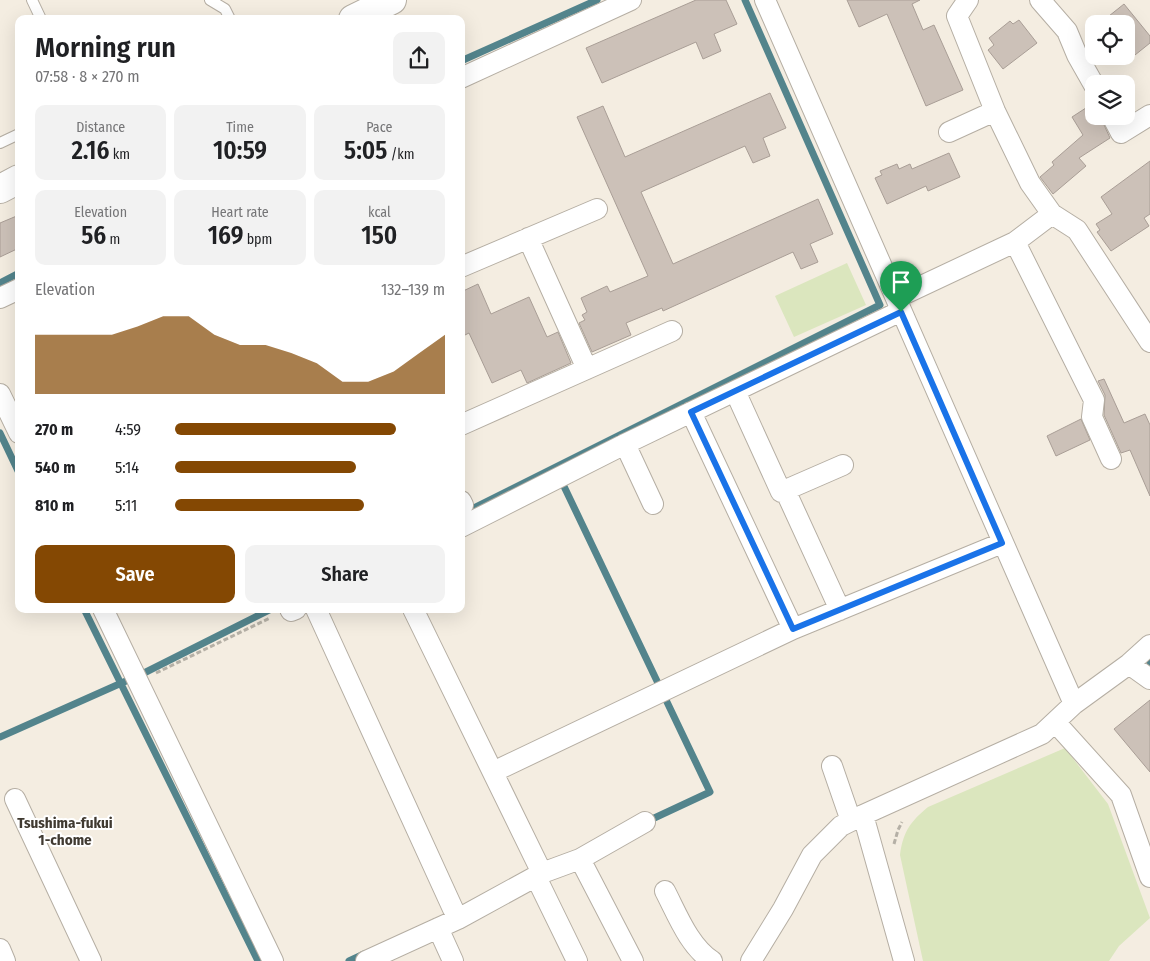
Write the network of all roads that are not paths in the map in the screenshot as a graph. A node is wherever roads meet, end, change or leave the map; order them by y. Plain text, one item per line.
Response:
1 (32, 0) edge
2 (210, 0) edge
3 (392, 0) edge
4 (631, 0) edge
5 (765, 0) edge
6 (968, 0) edge
7 (1040, 0) edge
8 (39, 15) edge
9 (228, 15) edge
10 (360, 15) edge
11 (1089, 75) edge
12 (465, 76) edge
13 (995, 111) junction
14 (1150, 115) edge
15 (1117, 125) edge
16 (1134, 125) edge
17 (1135, 125) edge
18 (949, 132) dead end
19 (15, 136) edge
20 (0, 143) edge
21 (15, 182) edge
22 (0, 188) edge
23 (597, 208) dead end
24 (1052, 214) junction
25 (528, 238) junction
26 (1015, 242) junction
27 (465, 265) edge
28 (15, 291) edge
29 (0, 298) edge
30 (898, 305) junction
31 (672, 331) dead end
32 (1150, 342) edge
33 (587, 369) junction
34 (735, 391) junction
35 (0, 394) edge
36 (691, 412) junction
37 (465, 423) edge
38 (15, 425) edge
39 (625, 444) junction
40 (1111, 460) dead end
41 (843, 465) dead end
42 (785, 490) junction
43 (653, 504) dead end
44 (465, 525) edge
45 (1002, 543) junction
46 (840, 610) junction
47 (105, 613) edge
48 (318, 613) edge
49 (415, 613) edge
50 (793, 629) junction
51 (1150, 645) edge
52 (1129, 664) junction
53 (1150, 680) edge
54 (1074, 704) junction
55 (1055, 722) junction
56 (832, 766) dead end
57 (493, 772) junction
58 (15, 799) dead end
59 (857, 818) junction
60 (645, 822) dead end
61 (580, 859) junction
62 (539, 871) junction
63 (1150, 877) edge
64 (665, 890) dead end
65 (454, 909) dead end
66 (438, 928) junction
67 (764, 941) junction
68 (0, 949) edge
69 (5, 961) edge
70 (91, 961) edge
71 (273, 961) edge
72 (366, 961) edge
73 (453, 961) edge
74 (577, 961) edge
75 (633, 961) edge
76 (712, 961) edge
77 (751, 961) edge
78 (772, 961) edge
79 (904, 961) edge

1 - 8 lane
2 - 9 lane
3 - 10 street
4 - 12 street
5 - 30 street
6 - 13 street
7 - 11 street
13 - 18 street
13 - 24 street
14 - 17 street
15 - 16 street
19 - 20 lane
21 - 22 street
23 - 25 street
24 - 26 street
24 - 32 street
25 - 27 street
25 - 33 street
26 - 30 street
26 - 40 street
28 - 29 street
30 - 34 street
30 - 45 street
31 - 33 street
33 - 37 street
34 - 36 street
34 - 42 street
35 - 38 street
36 - 39 street
36 - 50 street
39 - 43 street
39 - 44 street
41 - 42 street
42 - 46 street
45 - 46 street
45 - 54 street
46 - 50 street
47 - 71 street
48 - 65 street
49 - 57 street
50 - 57 street
51 - 52 street
52 - 53 street
52 - 54 street
54 - 55 street
55 - 59 street
55 - 63 street
56 - 59 street
57 - 62 street
58 - 70 street
59 - 67 street
59 - 79 street
60 - 61 street
61 - 62 street
61 - 75 street
62 - 66 street
62 - 74 street
64 - 76 street
66 - 72 street
66 - 73 street
67 - 77 street
67 - 78 street
68 - 69 street

